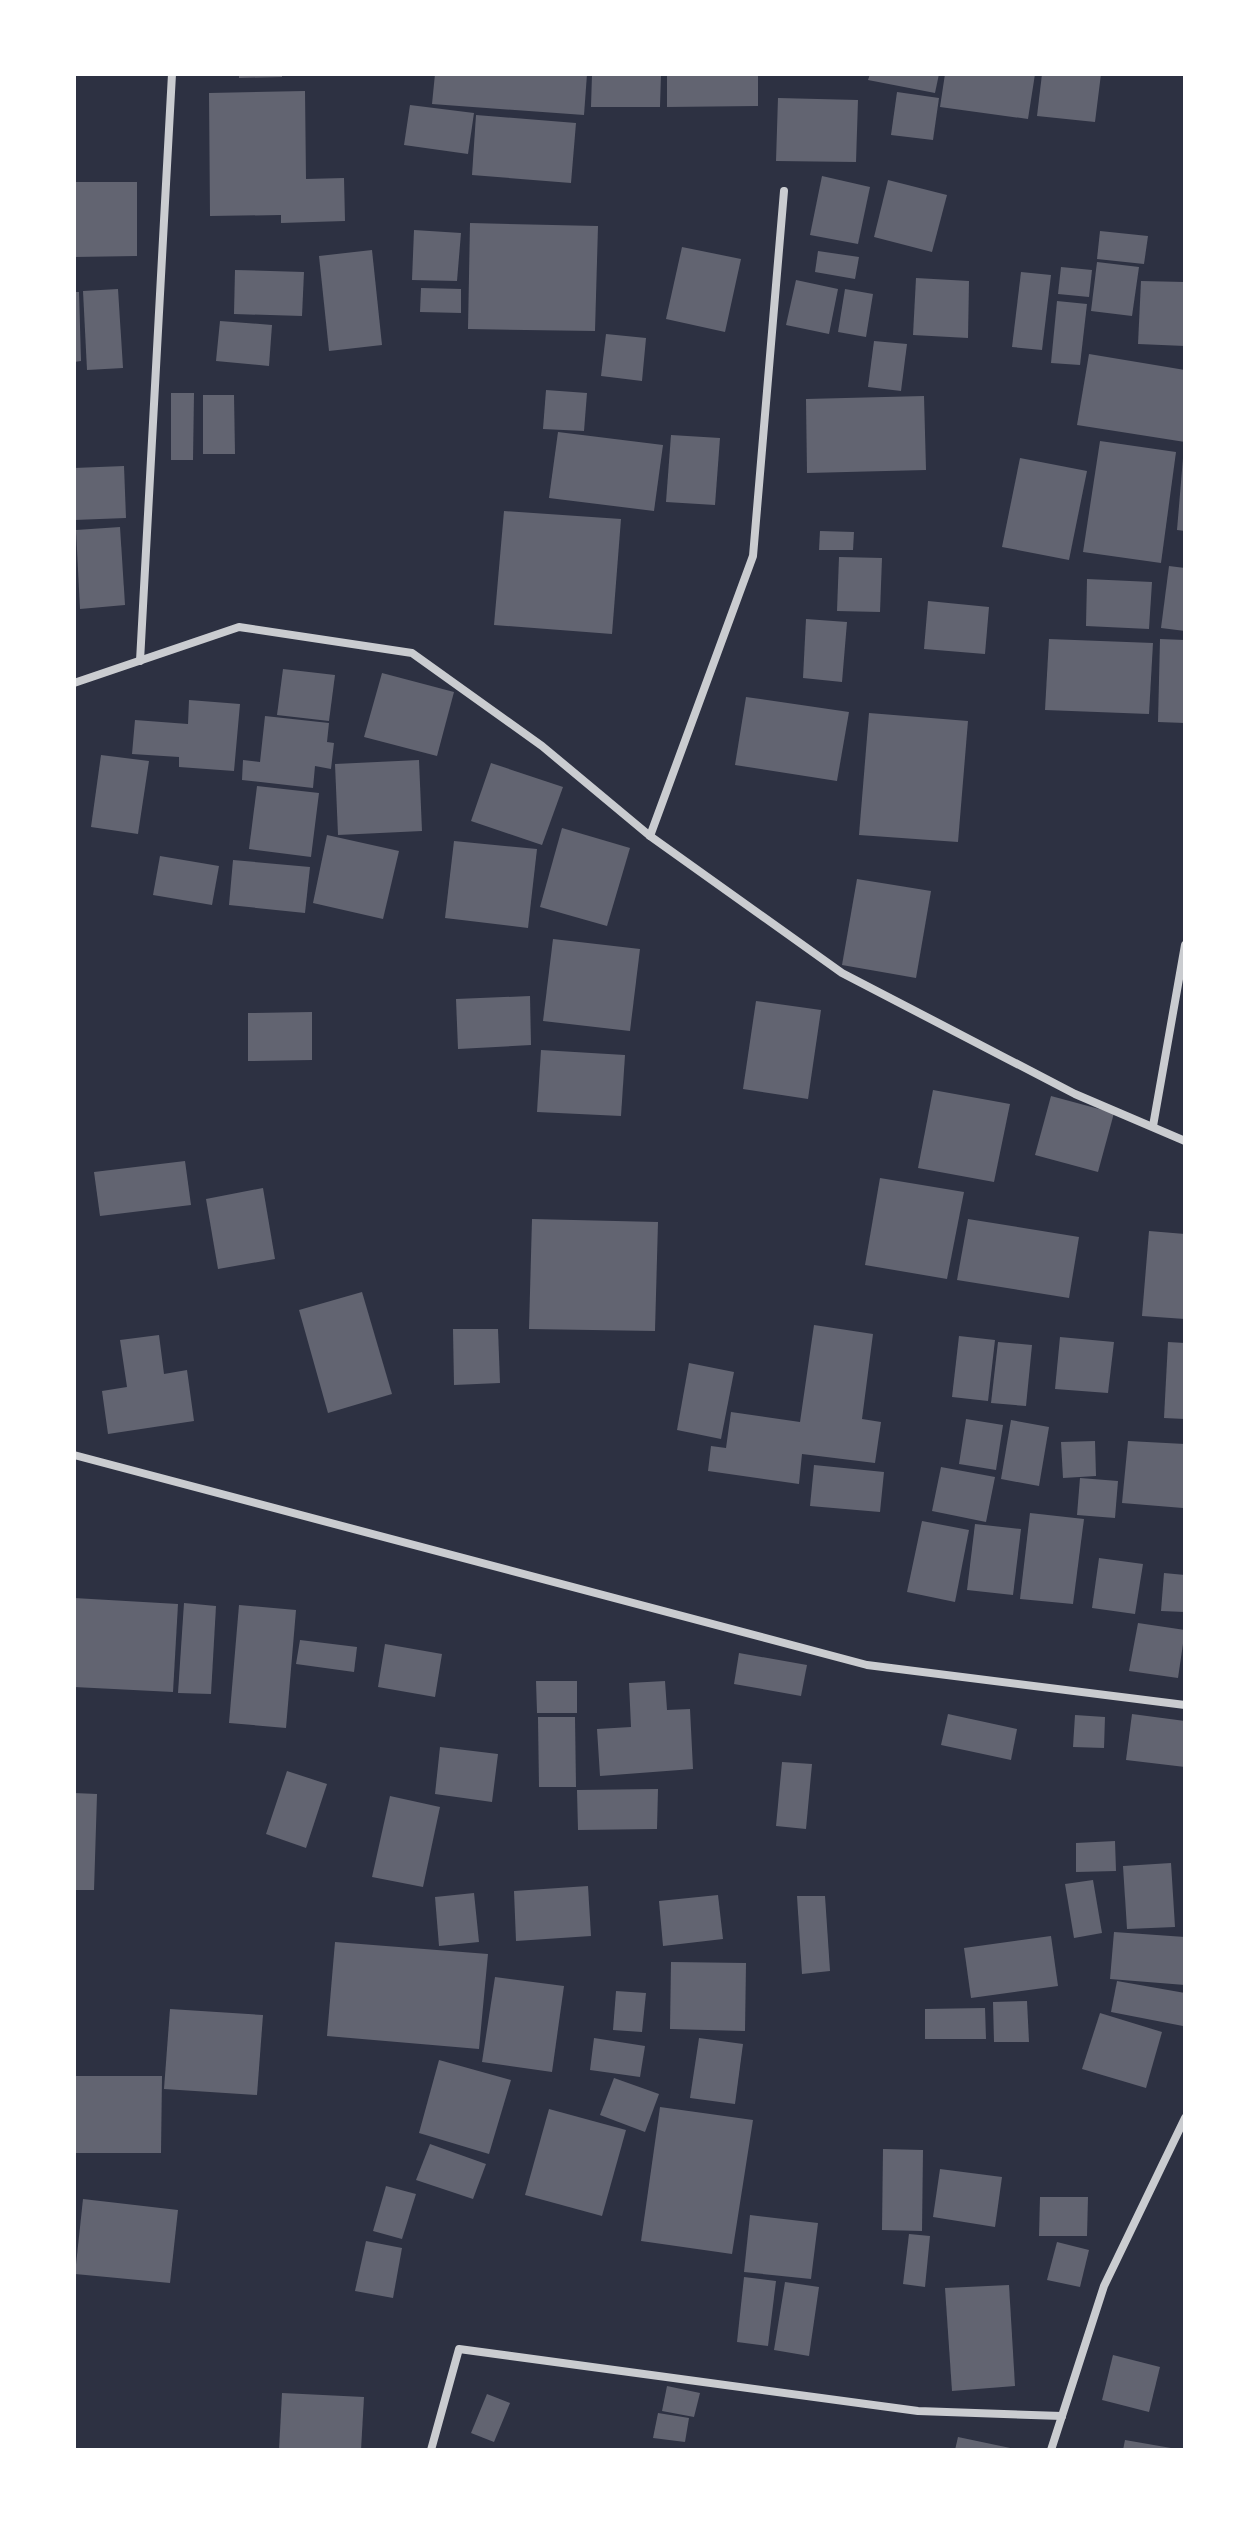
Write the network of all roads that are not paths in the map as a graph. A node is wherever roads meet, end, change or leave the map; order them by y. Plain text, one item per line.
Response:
1 (172, 74) edge
2 (784, 191) dead end
3 (140, 661) junction
4 (74, 683) edge
5 (650, 836) junction
6 (1185, 945) edge
7 (1153, 1126) junction
8 (1185, 1141) edge
9 (74, 1455) edge
10 (1185, 1705) edge
11 (1185, 2118) edge
12 (1062, 2416) junction
13 (431, 2450) edge
14 (1051, 2450) edge

1 - 3 street
2 - 5 street
3 - 4 street
3 - 5 street
5 - 7 street
6 - 7 street
7 - 8 street
9 - 10 street
11 - 12 street
12 - 13 street
12 - 14 street

